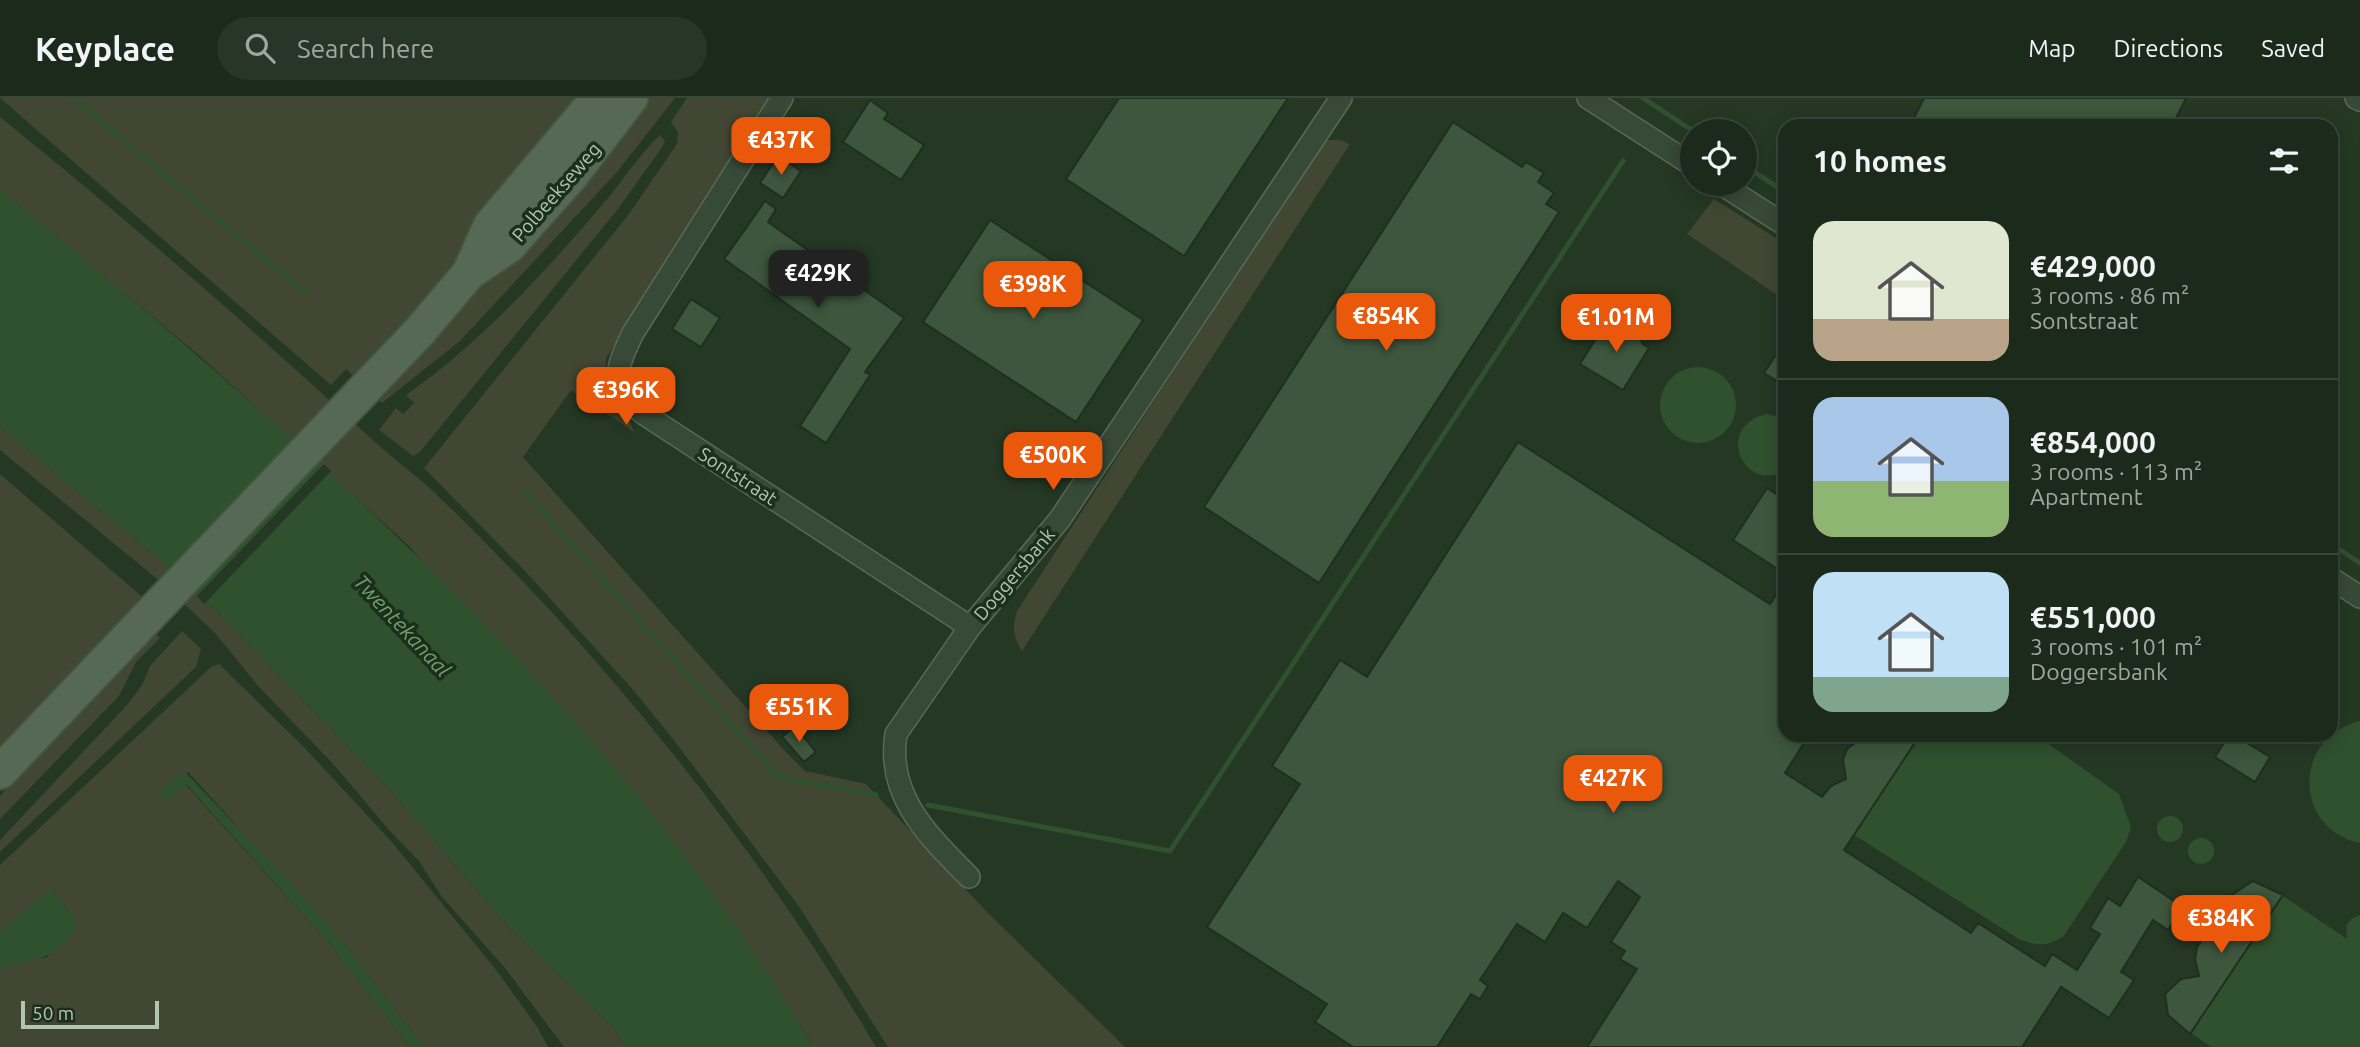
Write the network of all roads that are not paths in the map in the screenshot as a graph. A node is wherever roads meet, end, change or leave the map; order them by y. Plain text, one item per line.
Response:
1 (598, 98) edge
2 (631, 98) edge
3 (782, 98) edge
4 (1341, 98) edge
5 (1588, 98) edge
6 (1680, 157) edge
7 (1740, 196) edge
8 (1778, 221) edge
9 (469, 272) junction
10 (2338, 583) edge
11 (2360, 597) edge
12 (970, 627) junction
13 (0, 772) edge
14 (969, 877) dead end

1 - 9 main road, Polbeekseweg
2 - 9 main road, Polbeekseweg
3 - 12 street, Sontstraat
4 - 12 street, Doggersbank
5 - 6 street
7 - 8 street
9 - 13 main road, Polbeekseweg
10 - 11 street
12 - 14 street, Doggersbank

